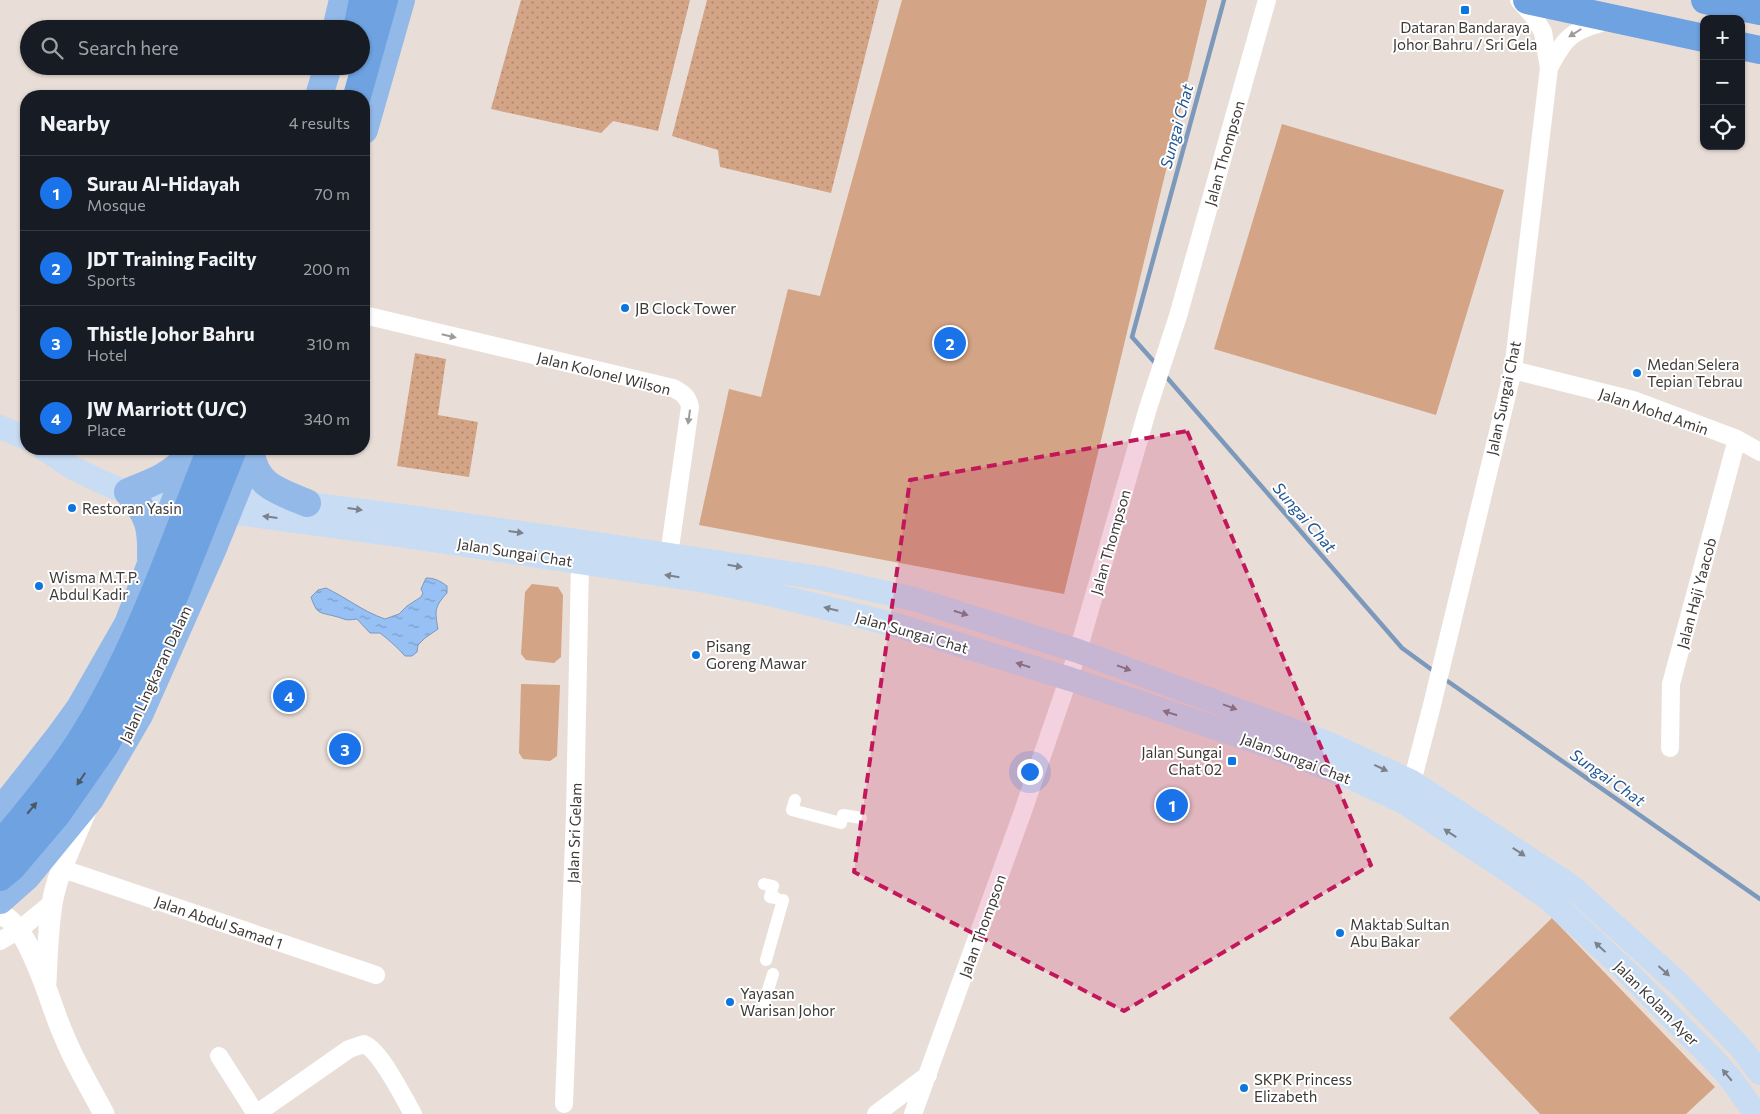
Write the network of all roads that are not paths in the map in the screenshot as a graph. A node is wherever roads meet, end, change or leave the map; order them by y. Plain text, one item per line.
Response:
1 (343, 0) edge
2 (363, 0) edge
3 (384, 0) edge
4 (401, 0) edge
5 (1267, 0) edge
6 (1519, 0) edge
7 (1527, 0) edge
8 (1705, 0) edge
9 (1760, 11) edge
10 (1616, 18) junction
11 (338, 20) edge
12 (359, 20) edge
13 (1700, 37) edge
14 (1745, 47) edge
15 (1760, 50) edge
16 (1548, 68) junction
17 (370, 74) edge
18 (333, 75) edge
19 (338, 75) edge
20 (366, 75) edge
21 (370, 75) edge
22 (323, 90) edge
23 (338, 90) edge
24 (367, 90) edge
25 (369, 90) edge
26 (369, 90) edge
27 (370, 316) edge
28 (1512, 370) junction
29 (0, 427) edge
30 (20, 435) edge
31 (1752, 449) edge
32 (53, 455) edge
33 (189, 455) edge
34 (193, 455) edge
35 (209, 455) edge
36 (244, 455) edge
37 (245, 455) edge
38 (248, 455) edge
39 (128, 492) junction
40 (178, 497) junction
41 (231, 503) junction
42 (306, 503) junction
43 (669, 556) junction
44 (151, 562) junction
45 (580, 562) junction
46 (1078, 651) junction
47 (1070, 679) junction
48 (1670, 748) dead end
49 (1412, 782) junction
50 (90, 799) junction
51 (795, 800) dead end
52 (0, 812) edge
53 (861, 818) dead end
54 (0, 844) edge
55 (63, 869) junction
56 (0, 877) edge
57 (764, 884) dead end
58 (1556, 890) junction
59 (0, 900) edge
60 (52, 903) junction
61 (0, 915) edge
62 (19, 930) junction
63 (0, 941) edge
64 (766, 960) dead end
65 (773, 974) dead end
66 (376, 975) dead end
67 (46, 987) junction
68 (764, 1003) dead end
69 (219, 1056) dead end
70 (1760, 1073) edge
71 (928, 1075) junction
72 (564, 1104) dead end
73 (104, 1114) edge
74 (256, 1114) edge
75 (413, 1114) edge
76 (876, 1114) edge
77 (913, 1114) edge
78 (1756, 1114) edge

1 - 11 main road
2 - 12 highway
3 - 17 highway
4 - 25 main road
5 - 46 street, Jalan Thompson
6 - 16 street, Jalan Sungai Chat
7 - 10 highway
8 - 9 highway
10 - 13 highway
10 -> 16 street, Jalan Sungai Chat
14 - 15 highway
16 - 28 street, Jalan Sungai Chat
18 - 22 main road
19 - 23 highway
20 - 26 main road
21 - 24 highway
27 -> 43 street, Jalan Kolonel Wilson
28 - 31 street, Jalan Mohd Amin
28 - 49 street, Jalan Sungai Chat
29 - 30 main road
31 - 48 street, Jalan Haji Yaacob
32 - 39 main road
33 - 39 main road
34 - 40 main road
54 -> 35 highway
36 -> 56 highway, Jalan Lingkaran Dalam
37 - 41 main road, Jalan Lingkaran Dalam
38 - 42 main road
39 - 40 main road
39 - 44 main road
40 - 41 main road
40 - 44 main road
41 - 42 main road, Jalan Sungai Chat
45 -> 41 main road, Jalan Sungai Chat
41 - 50 main road, Jalan Lingkaran Dalam
42 -> 43 main road, Jalan Sungai Chat
43 -> 46 main road, Jalan Sungai Chat
44 - 52 main road
47 -> 45 main road, Jalan Sungai Chat
45 - 72 street, Jalan Sri Gelam
46 - 47 street, Jalan Thompson
46 -> 49 main road, Jalan Sungai Chat
58 -> 47 main road, Jalan Sungai Chat
47 - 71 street, Jalan Thompson
49 -> 58 main road, Jalan Sungai Chat
50 - 55 street
50 - 59 main road, Jalan Lingkaran Dalam
51 - 53 street
55 - 60 street
55 - 66 street, Jalan Abdul Samad 1
57 - 64 street
58 -> 70 main road, Jalan Kolam Ayer
78 -> 58 main road, Jalan Kolam Ayer
60 - 62 street
60 - 67 street
61 - 62 street
62 - 63 street
62 - 67 street
65 - 68 street
67 - 73 street
69 - 74 street
71 - 76 street
71 - 77 street, Jalan Thompson
74 - 75 street

